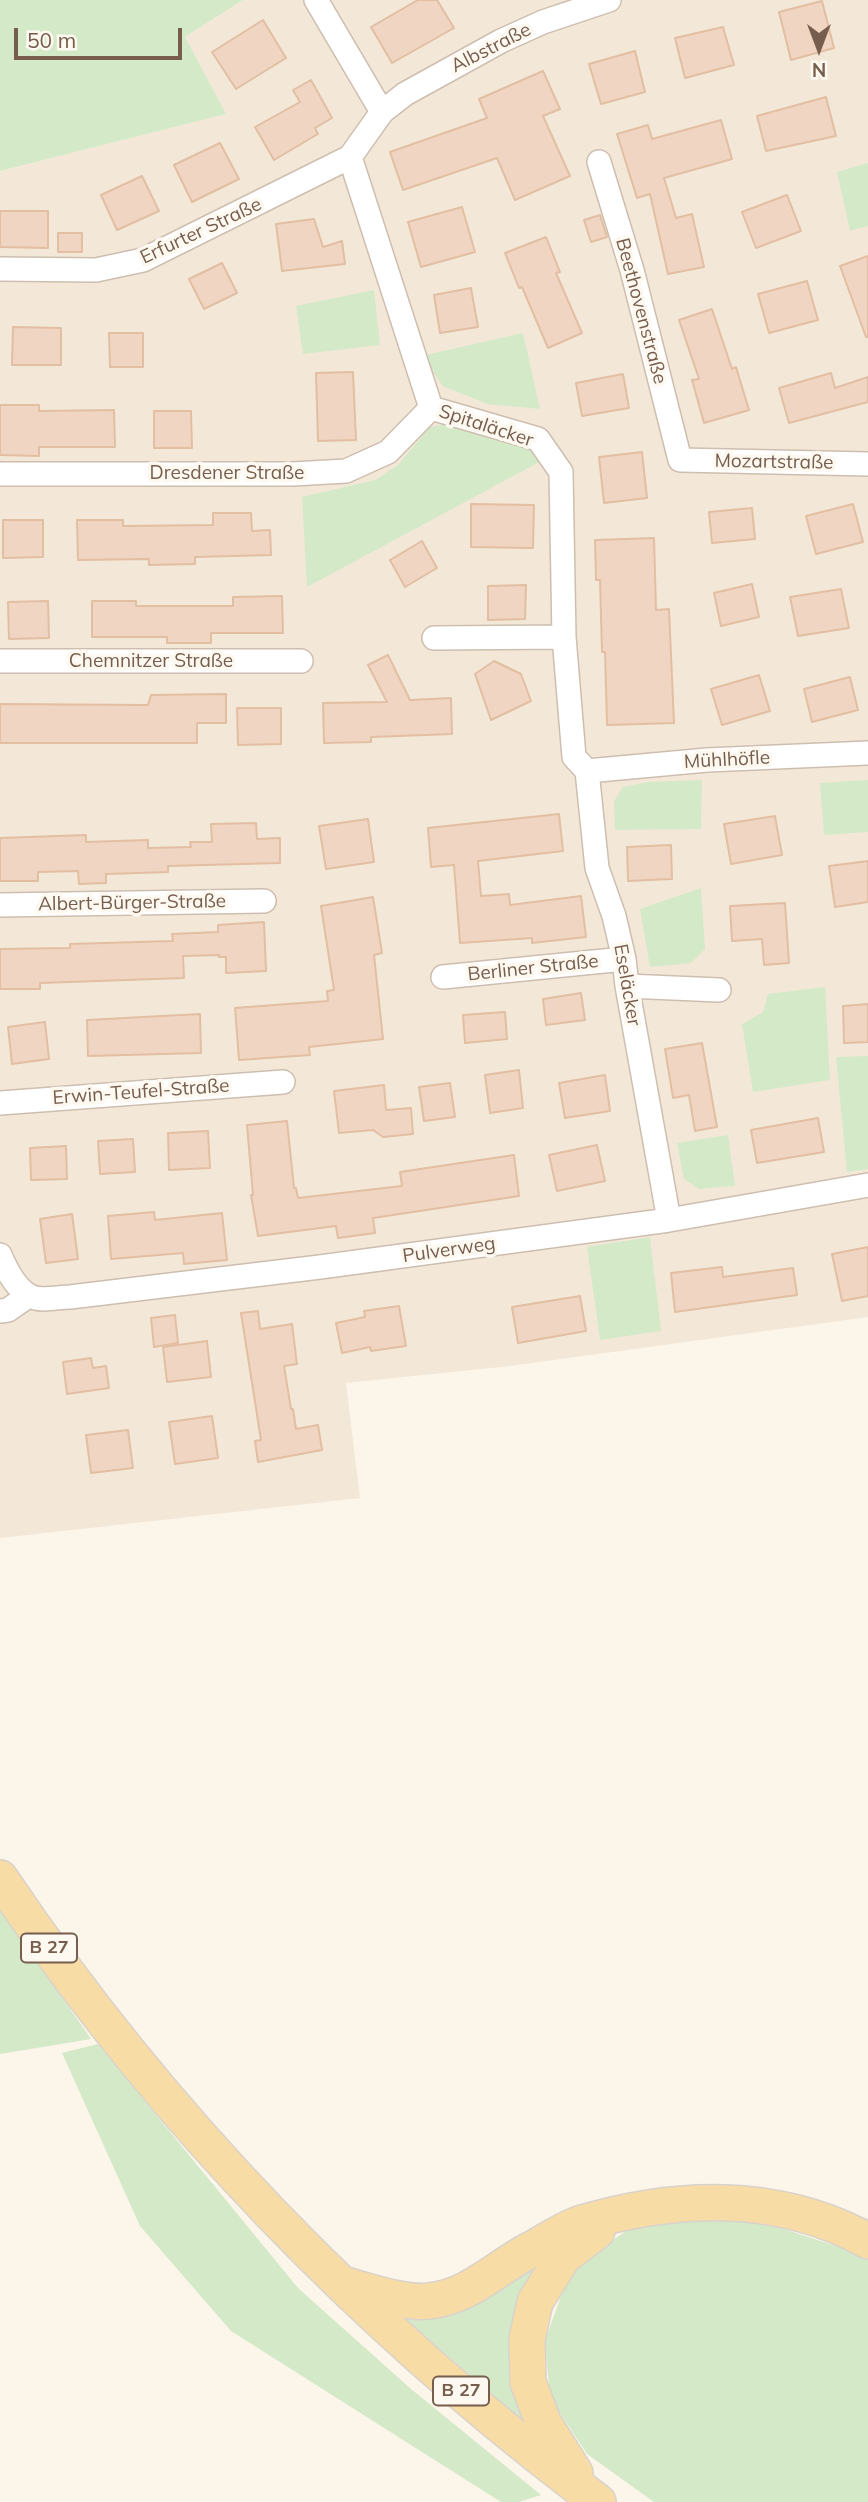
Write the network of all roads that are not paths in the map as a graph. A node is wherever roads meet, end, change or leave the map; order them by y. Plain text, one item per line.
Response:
1 (316, 0) edge
2 (609, 0) edge
3 (382, 112) junction
4 (350, 157) junction
5 (599, 162) dead end
6 (0, 269) edge
7 (431, 408) junction
8 (680, 460) joint
9 (868, 464) edge
10 (0, 474) edge
11 (564, 637) junction
12 (433, 638) dead end
13 (0, 661) edge
14 (301, 661) dead end
15 (868, 753) edge
16 (580, 764) junction
17 (264, 901) dead end
18 (0, 905) edge
19 (624, 959) junction
20 (443, 977) dead end
21 (627, 986) junction
22 (719, 990) dead end
23 (283, 1082) dead end
24 (0, 1103) edge
25 (868, 1185) edge
26 (669, 1220) junction
27 (0, 1255) edge
28 (28, 1296) junction
29 (0, 1311) edge
30 (0, 1878) edge
31 (619, 2215) junction
32 (868, 2241) edge
33 (342, 2284) junction
34 (592, 2497) edge

1 - 3 street
2 - 3 street, Albstraße
3 - 4 street
4 - 6 street, Erfurter Straße
4 - 7 street, Spitaläcker
5 - 8 street, Beethovenstraße
7 - 10 street, Dresdener Straße
7 - 11 street, Spitaläcker
8 - 9 street, Mozartstraße
11 - 12 street
11 - 16 street, Spitaläcker
13 - 14 street, Chemnitzer Straße
15 - 16 street, Mühlhöfle
16 - 19 street, Eseläcker
17 - 18 street, Albert-Bürger-Straße
19 - 20 street, Berliner Straße
19 - 21 street, Eseläcker
21 - 22 street
21 - 26 street, Eseläcker
23 - 24 street, Erwin-Teufel-Straße
25 - 26 street, Pulverweg
26 - 28 street, Pulverweg
27 - 28 street
28 - 29 street, Pulverweg
30 - 33 main road, B 27
31 - 32 main road
31 - 33 main road
31 - 34 main road
33 - 34 main road, B 27

